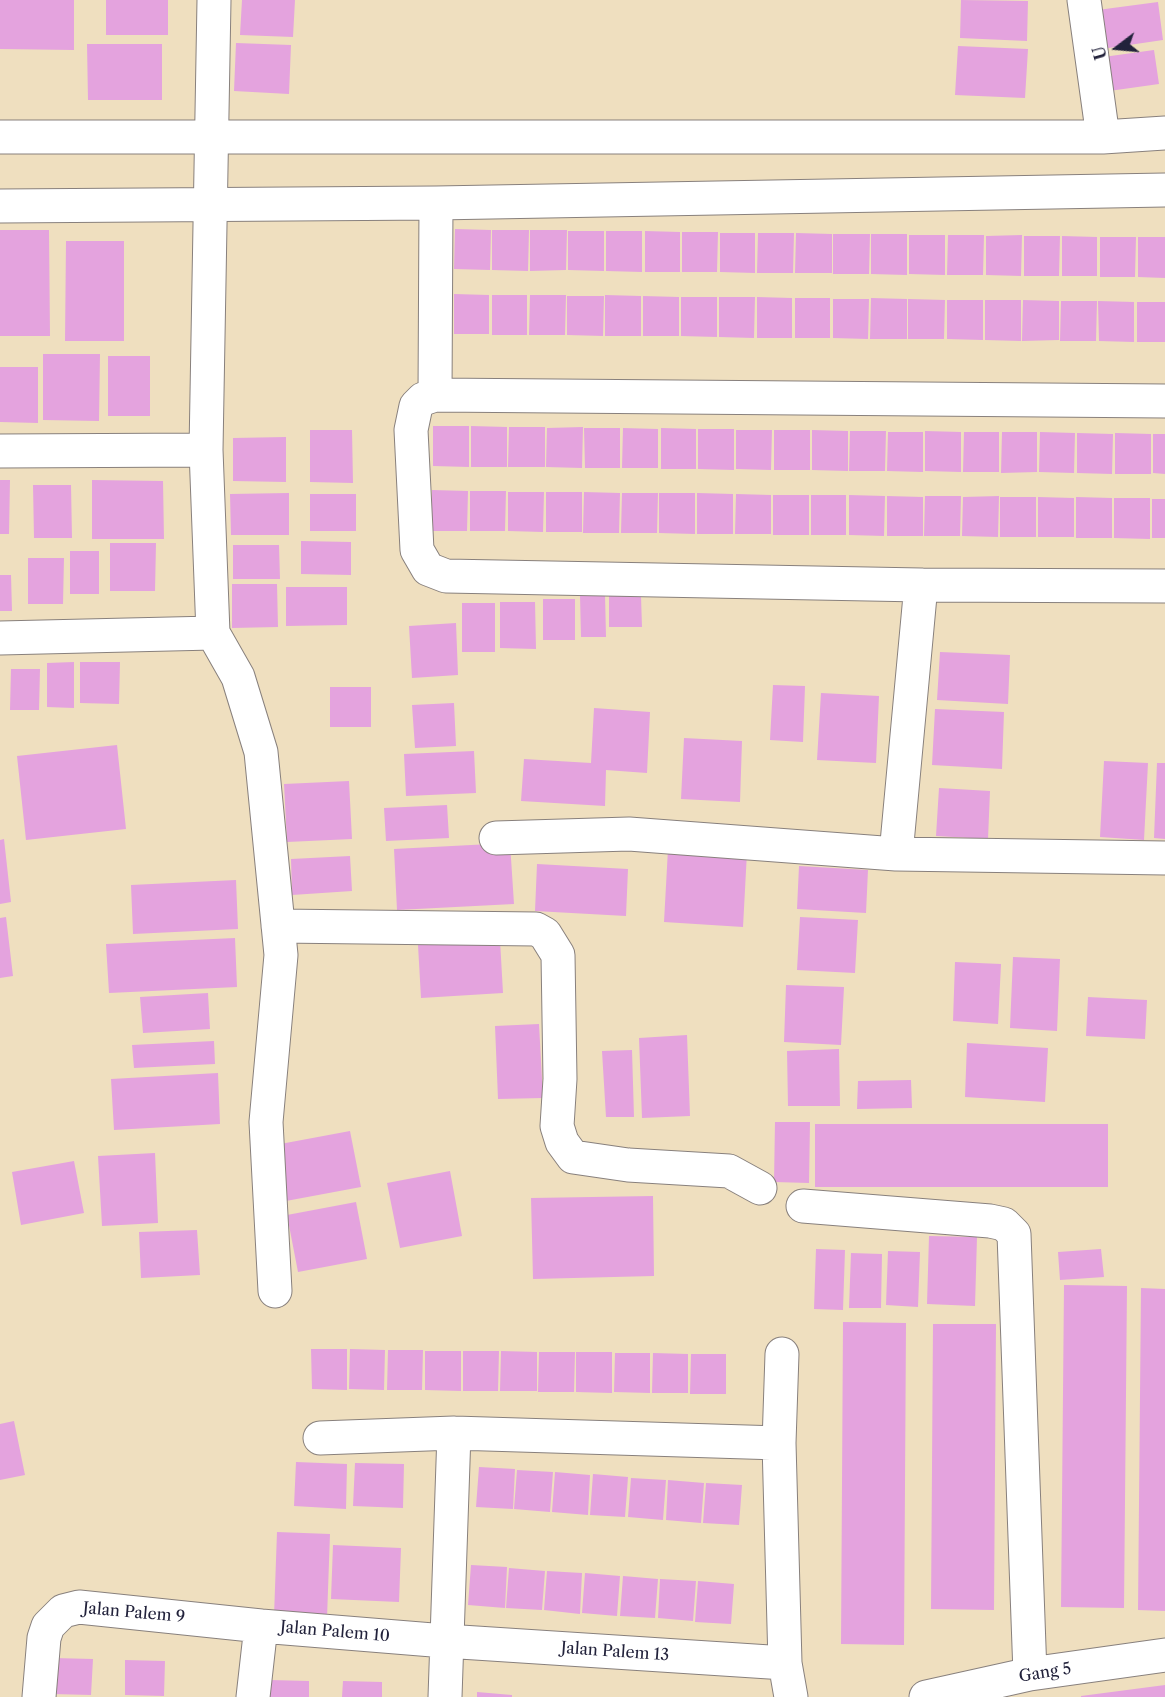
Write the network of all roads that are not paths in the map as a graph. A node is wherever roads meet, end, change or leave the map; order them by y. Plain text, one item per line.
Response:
1 (214, 0) edge
2 (1084, 0) edge
3 (1165, 133) edge
4 (0, 137) edge
5 (212, 137) junction
6 (1103, 137) junction
7 (1165, 190) edge
8 (436, 203) junction
9 (211, 204) junction
10 (0, 206) edge
11 (435, 395) junction
12 (1165, 401) edge
13 (207, 450) junction
14 (0, 451) edge
15 (921, 585) junction
16 (1165, 586) edge
17 (213, 633) junction
18 (0, 638) edge
19 (496, 838) dead end
20 (896, 854) junction
21 (1165, 858) edge
22 (278, 926) junction
23 (760, 1188) dead end
24 (803, 1206) dead end
25 (275, 1291) dead end
26 (782, 1354) dead end
27 (454, 1433) junction
28 (320, 1438) dead end
29 (779, 1443) junction
30 (261, 1626) junction
31 (445, 1641) junction
32 (1165, 1655) edge
33 (785, 1664) junction
34 (1030, 1674) junction
35 (39, 1697) edge
36 (253, 1697) edge
37 (445, 1697) edge
38 (791, 1697) edge
39 (926, 1697) edge

1 - 5 street
2 - 6 street
3 - 6 street
4 - 5 street
5 - 6 street
5 - 9 street
7 - 8 street
8 - 9 street
8 - 11 street
9 - 10 street
9 - 13 street
11 - 12 street
11 - 15 street
13 - 14 street
13 - 17 street
15 - 16 street
15 - 20 street
17 - 18 street
17 - 22 street
19 - 20 street
20 - 21 street
22 - 23 street
22 - 25 street
24 - 34 street
26 - 29 street
27 - 28 street
27 - 29 street
27 - 31 street
29 - 33 street
30 - 31 street, Jalan Palem 10
30 - 35 street, Jalan Palem 9
30 - 36 street, Jalan Palem 10
31 - 33 street, Jalan Palem 13
31 - 37 street
32 - 34 street, Gang 5
33 - 38 street
34 - 39 street, Gang 5

